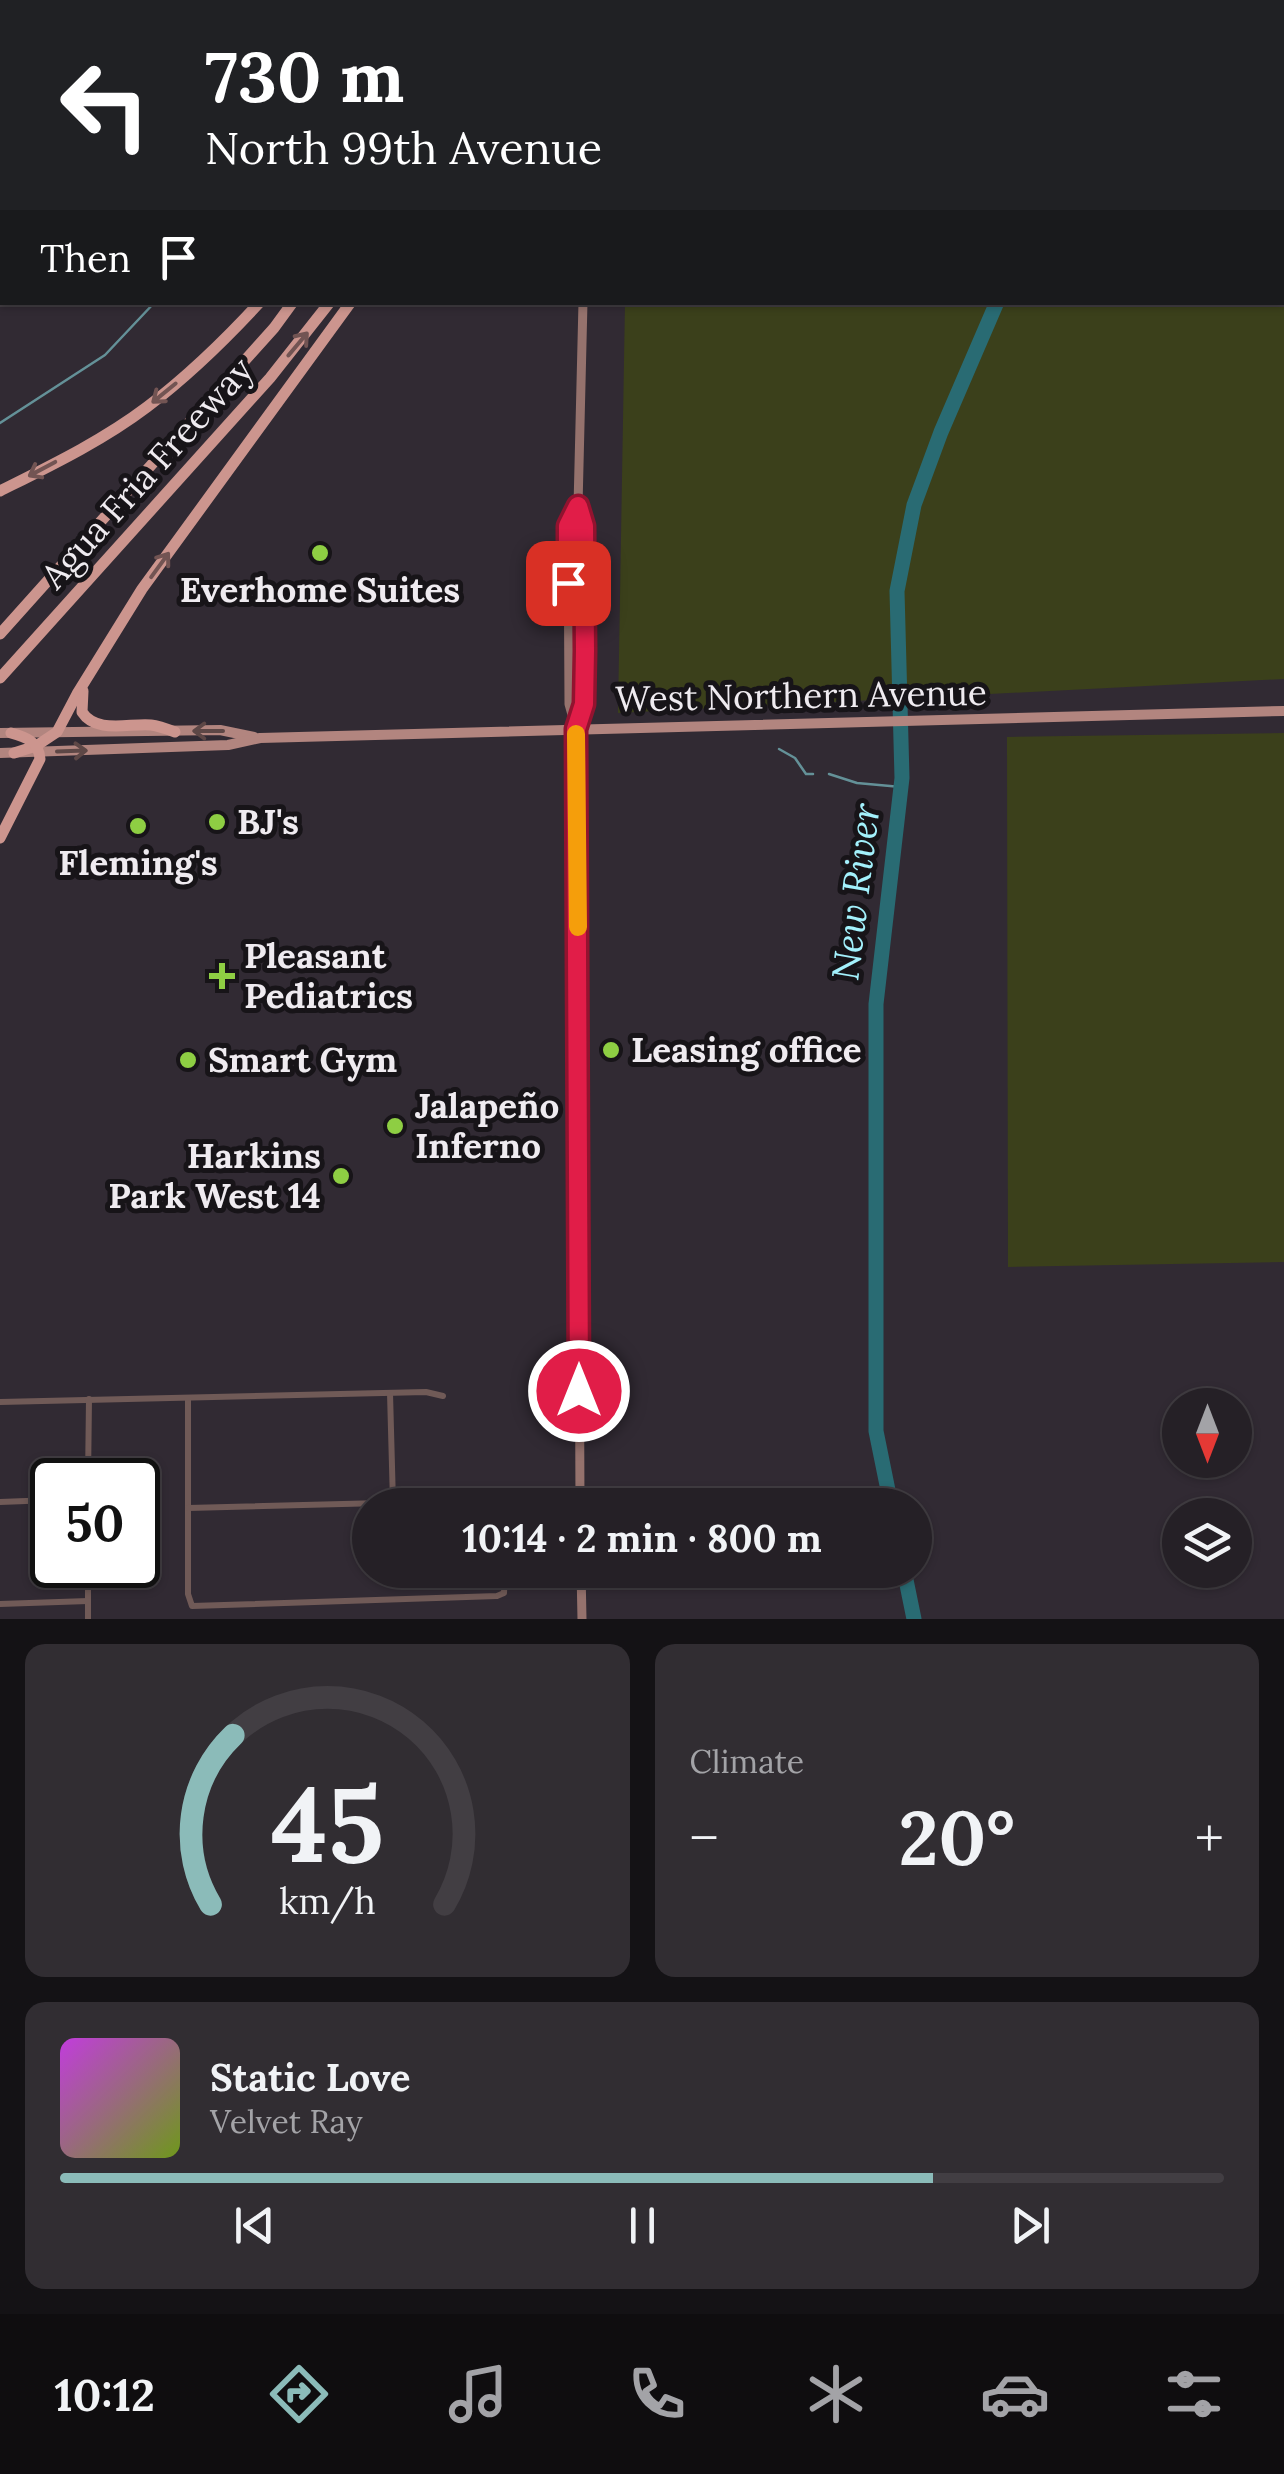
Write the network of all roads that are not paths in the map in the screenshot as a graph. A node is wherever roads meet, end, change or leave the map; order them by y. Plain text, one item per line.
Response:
1 (257, 305) edge
2 (291, 305) edge
3 (328, 305) edge
4 (349, 305) edge
5 (583, 305) edge
6 (0, 492) edge
7 (578, 506) junction
8 (0, 634) edge
9 (0, 678) edge
10 (86, 682) junction
11 (1284, 711) edge
12 (576, 729) junction
13 (56, 732) junction
14 (175, 732) junction
15 (6, 733) edge
16 (260, 738) junction
17 (38, 749) junction
18 (7, 753) edge
19 (0, 838) edge
20 (390, 1393) junction
21 (444, 1396) dead end
22 (188, 1398) junction
23 (89, 1399) junction
24 (0, 1402) edge
25 (88, 1458) edge
26 (393, 1488) edge
27 (580, 1488) edge
28 (30, 1501) edge
29 (0, 1502) edge
30 (352, 1504) edge
31 (188, 1508) junction
32 (88, 1588) edge
33 (504, 1588) edge
34 (581, 1588) edge
35 (88, 1601) junction
36 (0, 1604) edge
37 (88, 1619) edge
38 (582, 1619) edge

1 -> 6 highway
2 - 8 highway, Agua Fria Freeway
9 -> 3 highway, Agua Fria Freeway
10 -> 4 highway
5 - 7 main road
7 - 12 main road
7 - 12 main road
10 - 13 highway
10 - 14 highway
11 - 12 main road, West Northern Avenue
12 - 16 main road, West Northern Avenue
12 - 27 main road
13 - 14 main road, West Northern Avenue
13 - 15 main road, West Northern Avenue
13 - 17 highway
16 -> 14 main road, West Northern Avenue
15 - 17 highway
17 -> 16 main road, West Northern Avenue
17 - 18 highway
17 - 19 highway
20 - 21 street
20 - 22 street
20 - 26 street
22 - 23 street
22 - 31 street
23 - 24 street
23 - 25 street
28 - 29 street
30 - 31 street
31 - 33 street
32 - 35 street
34 - 38 main road
35 - 36 street
35 - 37 street

